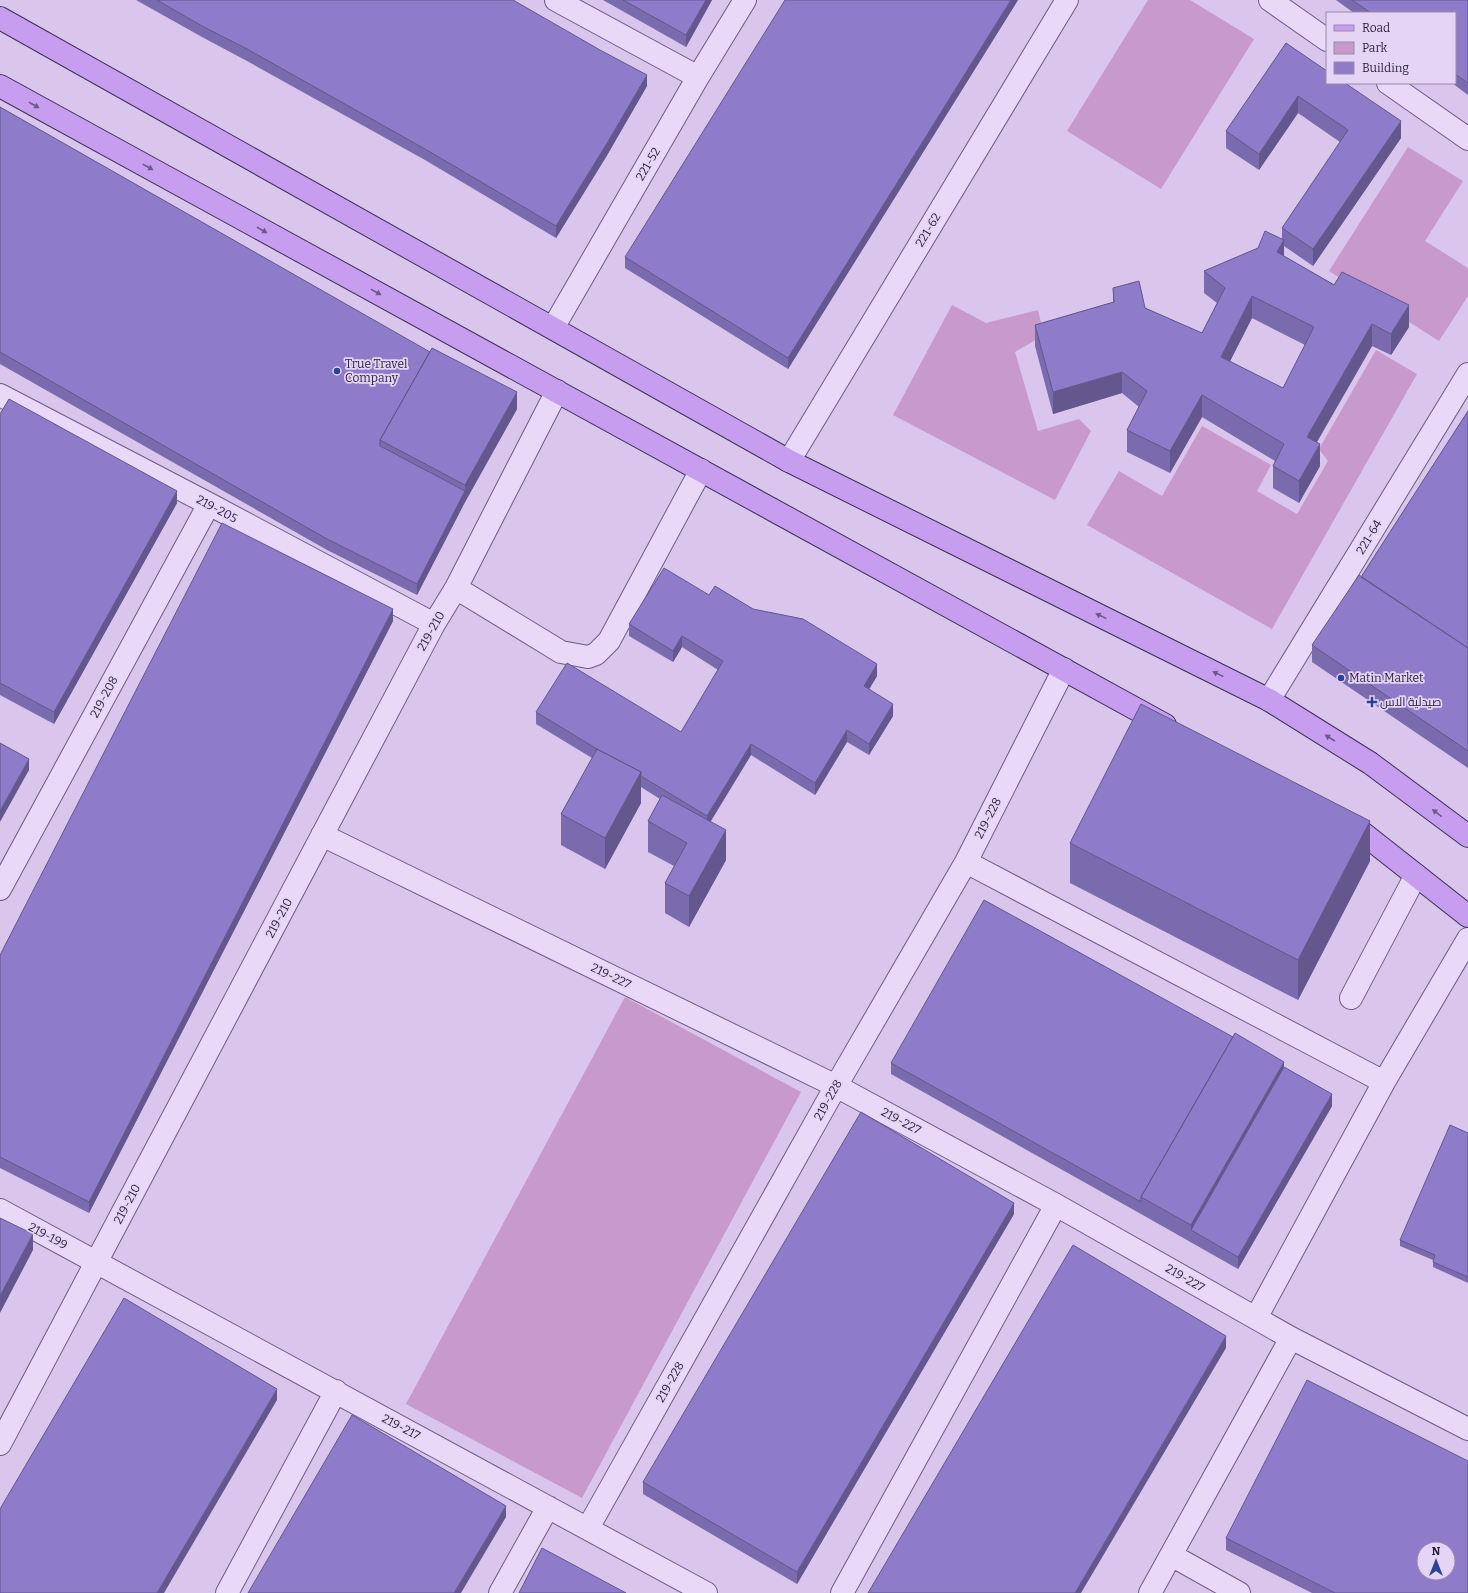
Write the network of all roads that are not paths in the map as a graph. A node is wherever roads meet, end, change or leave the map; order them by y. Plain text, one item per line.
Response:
1 (556, 0) edge
2 (745, 0) edge
3 (1067, 0) edge
4 (1270, 0) edge
5 (0, 18) edge
6 (1326, 39) edge
7 (698, 77) junction
8 (1389, 84) edge
9 (0, 86) edge
10 (1468, 139) edge
11 (553, 328) junction
12 (1468, 374) edge
13 (557, 391) junction
14 (0, 395) edge
15 (789, 461) junction
16 (701, 470) junction
17 (209, 504) junction
18 (456, 588) junction
19 (434, 624) junction
20 (1064, 669) junction
21 (1269, 700) junction
22 (1181, 733) edge
23 (1325, 812) edge
24 (322, 835) junction
25 (1468, 836) edge
26 (966, 862) junction
27 (1416, 875) junction
28 (0, 889) edge
29 (1468, 916) edge
30 (1468, 939) edge
31 (1350, 998) dead end
32 (1384, 1082) junction
33 (836, 1086) junction
34 (1056, 1205) junction
35 (0, 1210) edge
36 (96, 1262) junction
37 (1256, 1318) junction
38 (1291, 1338) junction
39 (336, 1391) junction
40 (1468, 1429) edge
41 (0, 1444) edge
42 (548, 1507) junction
43 (588, 1528) junction
44 (1171, 1555) junction
45 (227, 1593) edge
46 (500, 1593) edge
47 (706, 1593) edge
48 (842, 1593) edge
49 (1150, 1593) edge
50 (1238, 1593) edge

1 - 7 street
2 - 7 street, 221-52
3 - 15 street, 221-62
4 - 6 street
5 - 11 main road
7 - 11 street, 221-52
8 - 10 street
9 -> 13 main road
11 - 15 main road
12 - 21 street, 221-64
13 - 16 main road
13 - 18 street, 219-210
14 - 17 street, 219-205
21 -> 15 main road
16 - 18 street
16 - 20 main road
17 - 19 street, 219-205
17 - 28 street, 219-208
18 - 19 street, 219-210
19 - 24 street, 219-210
20 - 22 main road
20 - 26 street, 219-228
25 -> 21 main road
23 - 27 main road
24 - 33 street, 219-227
24 - 36 street, 219-210
26 - 32 street
26 - 33 street, 219-228
27 - 29 main road
27 - 31 street
30 - 32 street
32 - 37 street
33 - 34 street, 219-227
33 - 43 street, 219-228
34 - 37 street, 219-227
34 - 48 street
35 - 36 street, 219-199
36 - 39 street, 219-217
36 - 41 street, 219-210
37 - 38 street, 219-227
38 - 40 street, 219-227
38 - 44 street
39 - 42 street, 219-217
39 - 45 street
42 - 43 street, 219-217
42 - 46 street
43 - 47 street, 219-217
44 - 49 street
44 - 50 street

